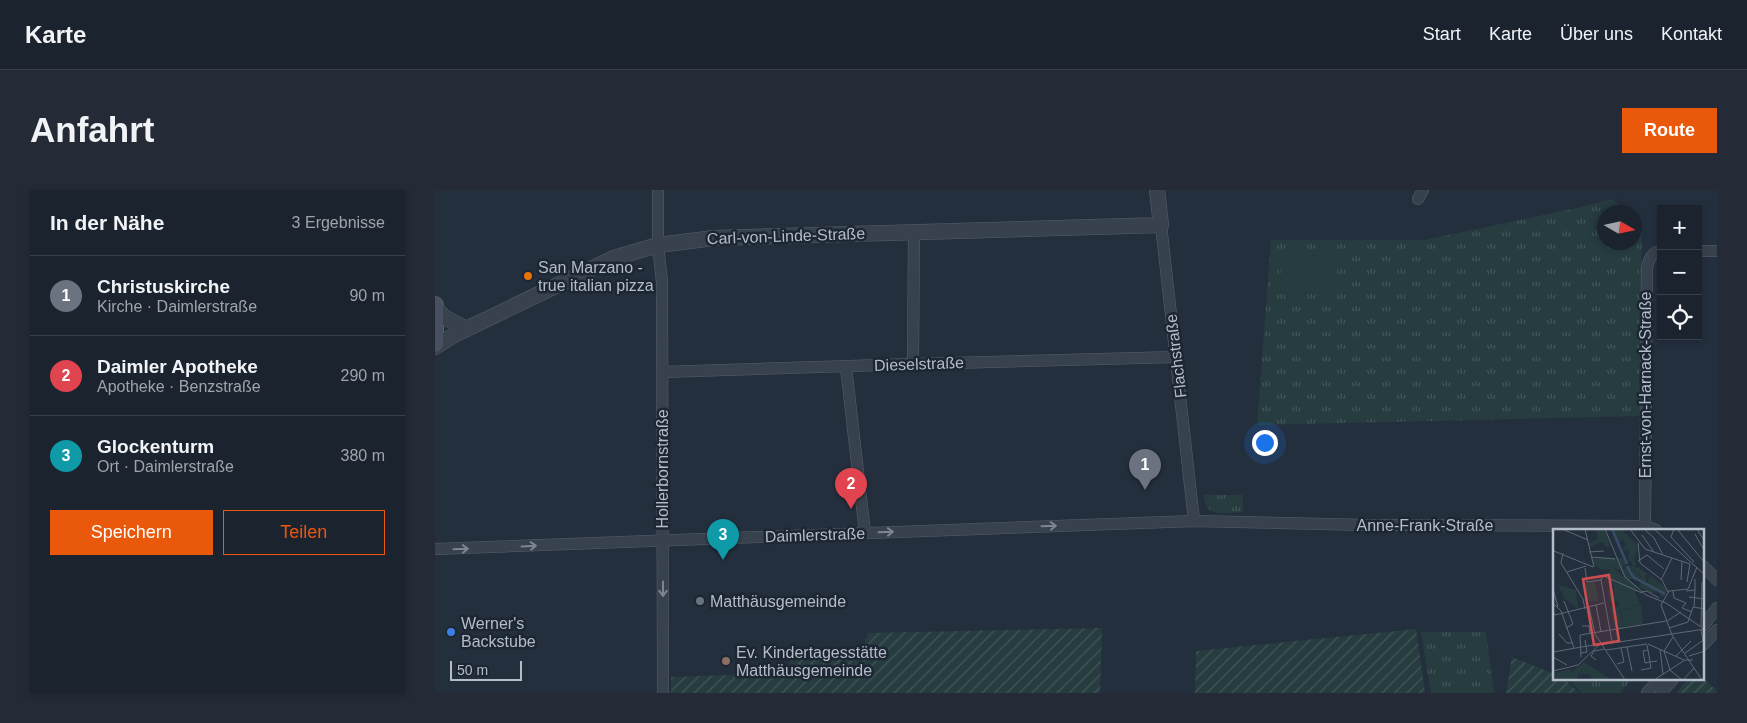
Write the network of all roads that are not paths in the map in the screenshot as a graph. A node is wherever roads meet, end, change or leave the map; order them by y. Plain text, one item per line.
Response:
1 (658, 190) edge
2 (1157, 190) edge
3 (1161, 224) junction
4 (914, 232) junction
5 (658, 245) junction
6 (1702, 251) edge
7 (1717, 251) edge
8 (1657, 252) edge
9 (435, 305) edge
10 (436, 309) edge
11 (467, 329) junction
12 (435, 345) edge
13 (1176, 357) junction
14 (913, 364) junction
15 (846, 367) junction
16 (662, 372) junction
17 (1194, 521) junction
18 (1650, 528) edge
19 (865, 533) junction
20 (663, 541) junction
21 (435, 549) edge
22 (1705, 568) edge
23 (1717, 580) edge
24 (1717, 608) edge
25 (1705, 623) edge
26 (1717, 630) edge
27 (1705, 643) edge
28 (1658, 680) edge
29 (1672, 680) edge
30 (663, 693) edge
31 (1647, 693) edge
32 (1661, 693) edge

1 - 5 street, Hollerbornstraße
2 - 3 street, Flachstraße
3 - 4 street, Carl-von-Linde-Straße
3 - 13 street, Flachstraße
4 - 5 street, Carl-von-Linde-Straße
4 - 14 street
5 - 11 street, Carl-von-Linde-Straße
5 - 16 street, Hollerbornstraße
6 - 7 street
8 - 18 street, Ernst-von-Harnack-Straße
9 - 10 main road
10 - 11 street
10 - 12 main road
11 - 12 street, Carl-von-Linde-Straße
13 - 14 street, Dieselstraße
13 - 17 street, Flachstraße
14 - 15 street, Dieselstraße
15 - 16 street, Dieselstraße
15 - 19 street
16 - 20 street, Hollerbornstraße
17 - 18 street, Anne-Frank-Straße
19 -> 17 street, Daimlerstraße
19 - 20 street, Daimlerstraße
21 -> 20 street, Daimlerstraße
20 -> 30 street, Hollerbornstraße
22 - 23 street
24 - 25 street
26 - 27 street
28 - 31 street
29 - 32 street

